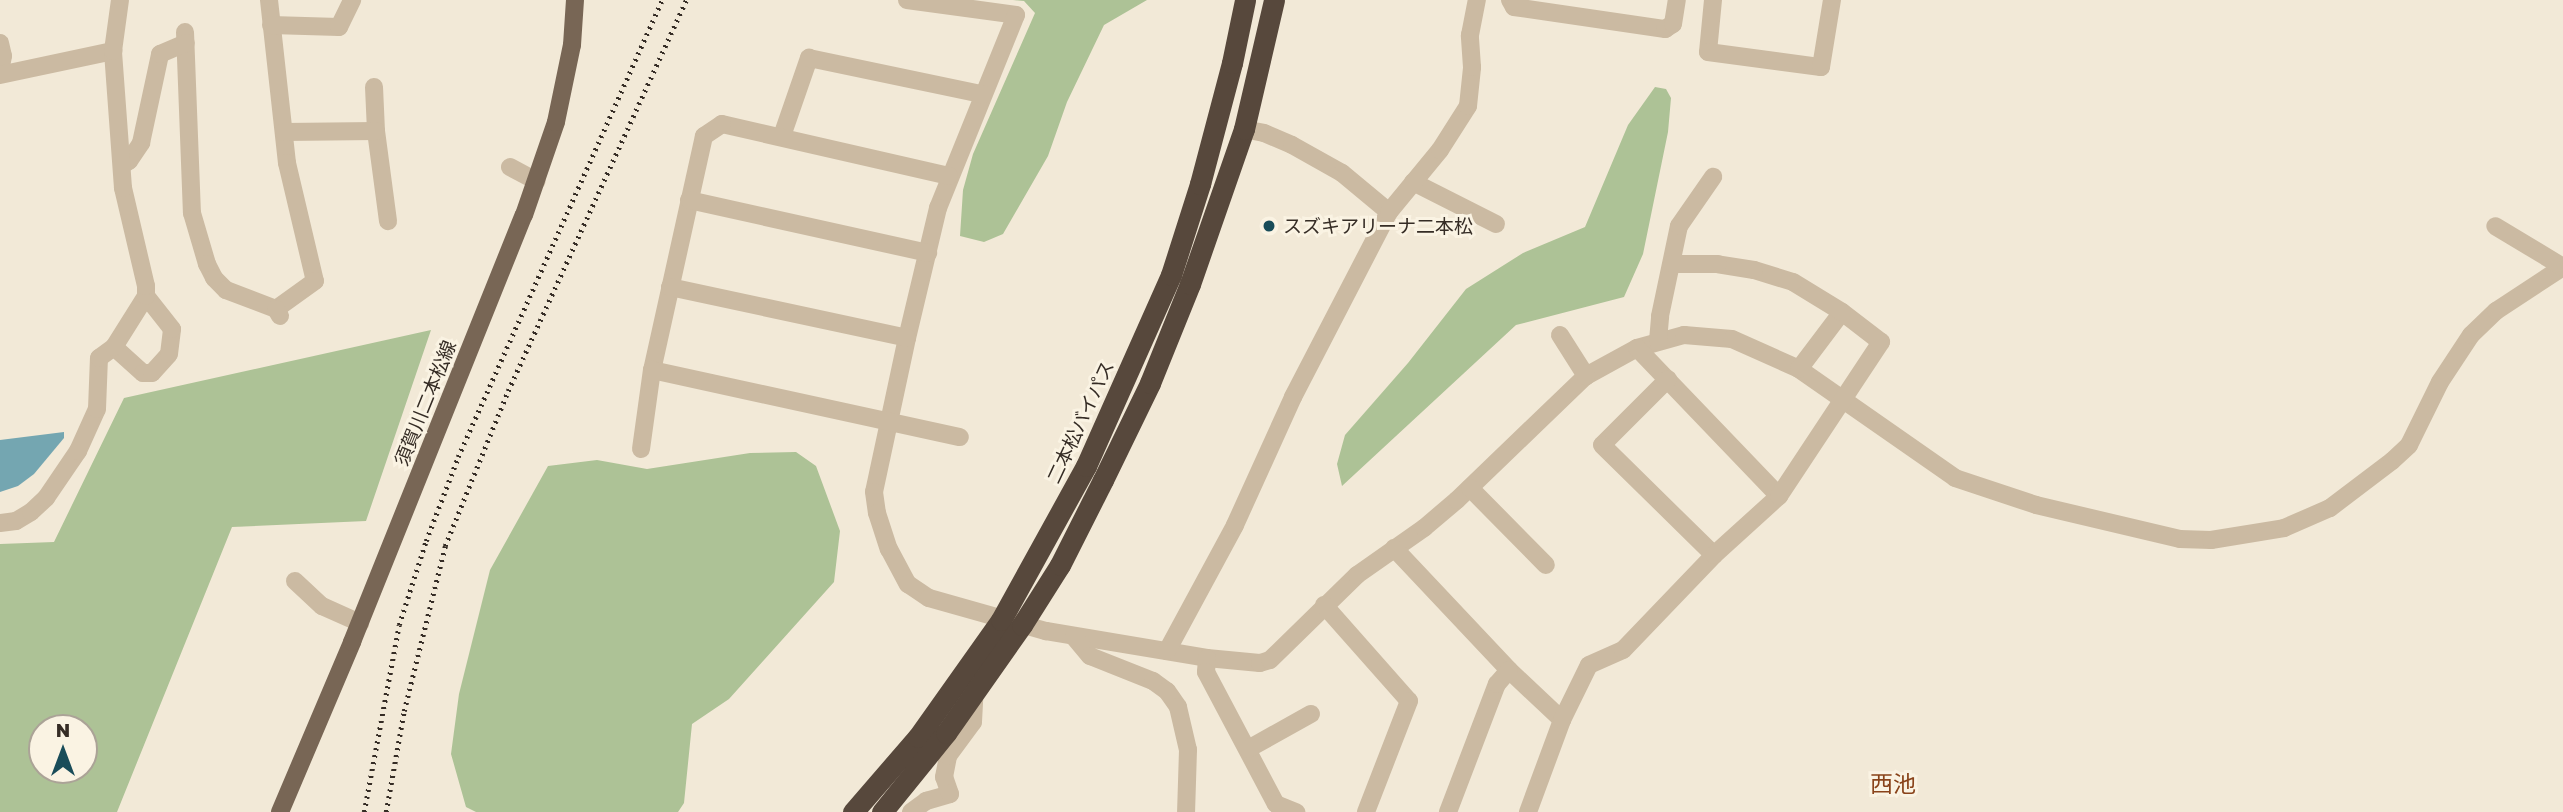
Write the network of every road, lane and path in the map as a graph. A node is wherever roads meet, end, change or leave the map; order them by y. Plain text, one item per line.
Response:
1 (121, 0) edge
2 (269, 0) edge
3 (352, 0) edge
4 (575, 0) edge
5 (907, 0) edge
6 (1245, 0) edge
7 (1274, 0) edge
8 (1477, 0) edge
9 (1510, 0) edge
10 (1677, 0) edge
11 (1713, 0) edge
12 (1832, 0) edge
13 (271, 26) junction
14 (0, 43) edge
15 (113, 51) junction
16 (0, 74) edge
17 (374, 87) dead end
18 (982, 94) junction
19 (1244, 129) junction
20 (376, 131) junction
21 (284, 132) junction
22 (782, 136) junction
23 (122, 165) junction
24 (510, 167) dead end
25 (949, 176) junction
26 (1713, 177) dead end
27 (536, 181) junction
28 (1413, 182) junction
29 (689, 200) junction
30 (1389, 212) junction
31 (388, 222) dead end
32 (1496, 224) dead end
33 (2495, 226) dead end
34 (928, 253) junction
35 (1672, 264) junction
36 (670, 287) junction
37 (146, 296) junction
38 (1843, 312) junction
39 (1560, 335) dead end
40 (907, 338) junction
41 (1658, 341) junction
42 (114, 347) junction
43 (1637, 348) junction
44 (1799, 369) junction
45 (652, 370) junction
46 (1586, 376) junction
47 (1668, 379) junction
48 (1842, 399) junction
49 (890, 420) junction
50 (960, 437) dead end
51 (641, 449) dead end
52 (1469, 488) junction
53 (1779, 496) junction
54 (0, 523) edge
55 (1394, 548) junction
56 (1714, 555) junction
57 (1546, 565) dead end
58 (295, 581) dead end
59 (1324, 605) junction
60 (1012, 622) junction
61 (360, 623) junction
62 (1074, 637) junction
63 (1167, 651) junction
64 (1208, 658) junction
65 (1509, 670) junction
66 (975, 689) junction
67 (1311, 714) dead end
68 (1562, 720) junction
69 (1248, 749) junction
70 (280, 812) edge
71 (853, 812) edge
72 (882, 812) edge
73 (911, 812) edge
74 (1186, 812) edge
75 (1296, 812) edge
76 (1366, 812) edge
77 (1448, 812) edge
78 (1528, 812) edge

1 - 15 street
2 - 13 street
3 - 13 street
4 - 27 main road, 須賀川二本松線
5 - 18 street
6 - 60 highway, 二本松バイパス
7 - 19 highway, 二本松バイパス
8 - 28 street
9 - 10 street
11 - 12 street
13 - 21 street
14 - 16 street
15 - 16 street
15 - 23 street
17 - 20 street
18 - 22 street
18 - 25 street
19 - 30 street
19 - 60 highway, 二本松バイパス
20 - 21 street
20 - 31 street
21 - 23 street
22 - 25 street
22 - 29 street
23 - 37 street
24 - 27 street
25 - 34 street
26 - 35 street
27 - 61 main road, 須賀川二本松線
28 - 30 street
28 - 32 street
29 - 34 street
29 - 36 street
30 - 63 street
33 - 48 street
34 - 40 street
35 - 38 street
35 - 41 street
36 - 40 street
36 - 45 street
37 - 42 street
37 - 42 street
38 - 44 street
38 - 48 street
39 - 46 street
40 - 49 street
41 - 43 street
41 - 44 street
42 - 54 street
43 - 46 street
43 - 47 street
44 - 48 street
45 - 49 street
45 - 51 street
46 - 52 street
47 - 53 street
47 - 56 street
48 - 53 street
49 - 50 street
49 - 60 street
52 - 55 street
52 - 57 street
53 - 56 street
55 - 59 street
55 - 65 street
56 - 68 street
58 - 61 street
59 - 64 street
59 - 76 street
60 - 62 street
60 - 66 highway, 二本松バイパス
60 - 71 highway, 二本松バイパス
61 - 70 main road, 須賀川二本松線
62 - 63 street
62 - 74 street
63 - 64 street
64 - 69 street
65 - 68 street
65 - 77 street
66 - 72 highway, 二本松バイパス
66 - 73 street
67 - 69 street
68 - 78 street
69 - 75 street

